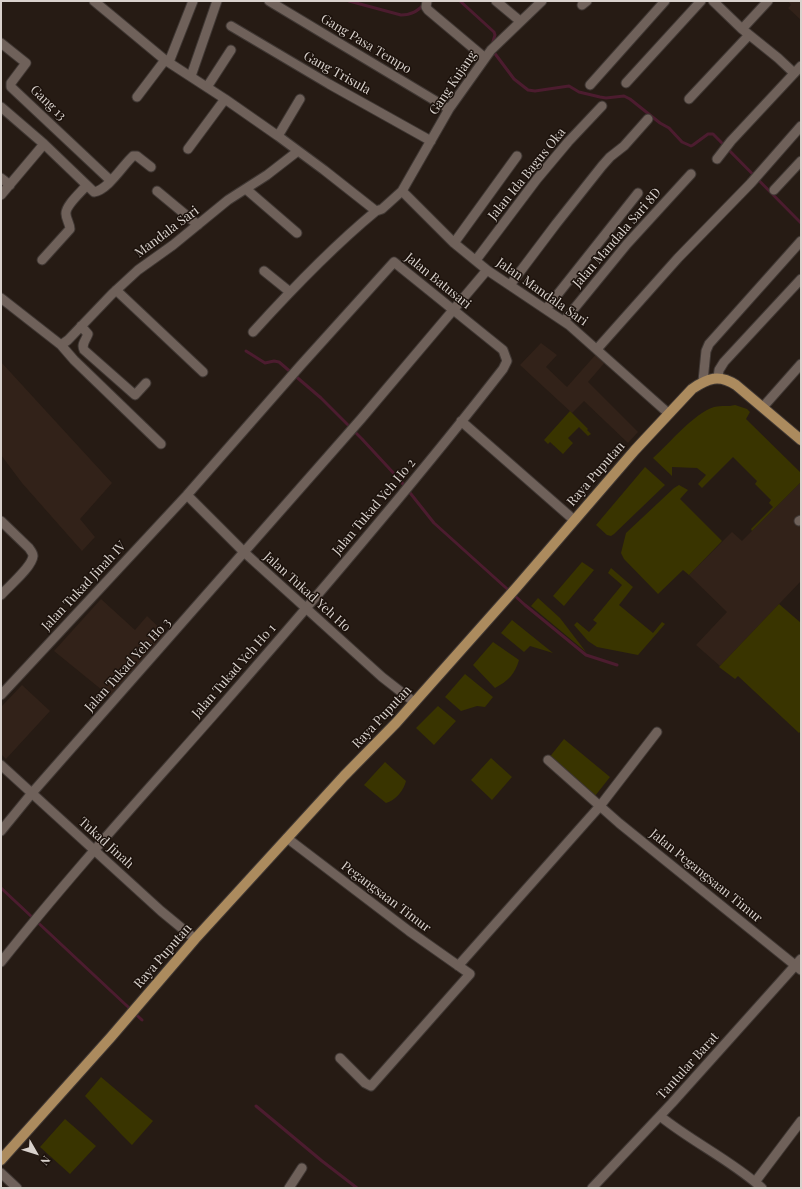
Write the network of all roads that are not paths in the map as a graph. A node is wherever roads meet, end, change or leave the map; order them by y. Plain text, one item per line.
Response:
1 (94, 1) edge
2 (193, 1) edge
3 (217, 1) edge
4 (269, 1) edge
5 (496, 1) edge
6 (542, 1) edge
7 (665, 1) edge
8 (701, 1) edge
9 (713, 1) edge
10 (768, 1) edge
11 (426, 4) edge
12 (520, 22) junction
13 (231, 26) dead end
14 (745, 32) junction
15 (1, 43) edge
16 (231, 50) dead end
17 (491, 51) junction
18 (167, 61) junction
19 (801, 66) edge
20 (794, 74) junction
21 (191, 76) junction
22 (626, 83) dead end
23 (590, 85) dead end
24 (207, 87) junction
25 (137, 97) dead end
26 (225, 98) junction
27 (300, 99) dead end
28 (690, 99) dead end
29 (602, 106) dead end
30 (1, 107) edge
31 (449, 109) junction
32 (648, 119) dead end
33 (801, 126) edge
34 (278, 136) junction
35 (431, 141) junction
36 (44, 144) junction
37 (188, 149) dead end
38 (298, 150) junction
39 (518, 156) dead end
40 (719, 156) dead end
41 (801, 161) edge
42 (151, 167) dead end
43 (691, 174) dead end
44 (1, 178) edge
45 (111, 181) junction
46 (10, 185) junction
47 (86, 186) junction
48 (246, 189) junction
49 (774, 190) dead end
50 (157, 191) dead end
51 (402, 191) junction
52 (638, 193) dead end
53 (1, 195) edge
54 (376, 211) junction
55 (198, 225) junction
56 (297, 232) dead end
57 (801, 241) edge
58 (454, 243) junction
59 (42, 260) dead end
60 (476, 260) junction
61 (487, 270) junction
62 (264, 271) dead end
63 (801, 279) edge
64 (510, 285) junction
65 (116, 290) junction
66 (290, 292) junction
67 (1, 298) edge
68 (546, 309) junction
69 (453, 310) junction
70 (564, 321) junction
71 (81, 326) junction
72 (253, 332) dead end
73 (61, 345) junction
74 (597, 349) junction
75 (507, 361) joint
76 (801, 364) edge
77 (203, 372) dead end
78 (289, 378) joint
79 (718, 378) junction
80 (703, 382) junction
81 (146, 383) dead end
82 (762, 407) junction
83 (668, 413) junction
84 (461, 421) junction
85 (801, 440) edge
86 (161, 444) dead end
87 (186, 495) junction
88 (574, 520) junction
89 (1, 522) edge
90 (244, 553) junction
91 (1, 595) edge
92 (306, 608) junction
93 (1, 695) edge
94 (414, 702) junction
95 (657, 732) dead end
96 (548, 760) dead end
97 (1, 765) edge
98 (32, 793) junction
99 (600, 806) junction
100 (1, 831) edge
101 (287, 838) junction
102 (95, 851) junction
103 (194, 938) junction
104 (1, 962) edge
105 (799, 964) edge
106 (458, 966) junction
107 (340, 1058) dead end
108 (660, 1116) junction
109 (801, 1121) edge
110 (1, 1160) edge
111 (302, 1168) dead end
112 (1, 1173) edge
113 (755, 1182) junction
114 (18, 1188) edge
115 (289, 1188) edge
116 (592, 1188) edge
117 (762, 1188) edge

1 - 18 street
2 - 18 street
3 - 21 street
4 - 31 street, Gang Pasa Tempo
5 - 12 street
6 - 12 street, Gang Kujang
7 - 23 street
8 - 22 street
9 - 14 street
10 - 14 street
11 - 17 street
12 - 17 street, Gang Kujang
13 - 35 street, Gang Trisula
14 - 20 street
14 - 28 street
15 - 45 street, Gang 13
16 - 24 street
17 - 31 street, Gang Kujang
18 - 21 street
18 - 25 street
19 - 20 street
20 - 40 street
21 - 24 street
24 - 26 street
26 - 34 street
26 - 37 street
27 - 34 street
29 - 60 street, Jalan Ida Bagus Oka
30 - 36 street
31 - 35 street, Gang Kujang
32 - 64 street
33 - 74 street
34 - 38 street
35 - 51 street, Gang Kujang
36 - 46 street
36 - 47 street
38 - 48 street, Mandala Sari
38 - 54 street
39 - 58 street
41 - 49 street
42 - 45 street
43 - 70 street, Jalan Mandala Sari 8D
44 - 46 street
45 - 47 street
46 - 53 street
47 - 59 street
48 - 55 street, Mandala Sari
48 - 56 street
50 - 55 street
51 - 54 street
51 - 58 street, Jalan Mandala Sari
52 - 68 street
54 - 66 street
55 - 65 street, Mandala Sari
57 - 80 street
58 - 60 street, Jalan Mandala Sari
60 - 61 street, Jalan Mandala Sari
61 - 64 street, Jalan Mandala Sari
61 - 69 street, Jalan Tukad Yeh Ho 3
62 - 66 street
63 - 79 street
64 - 68 street, Jalan Mandala Sari
65 - 71 street, Mandala Sari
65 - 77 street
66 - 72 street
67 - 73 street
68 - 70 street, Jalan Mandala Sari
69 - 75 street, Jalan Batusari
69 - 78 street, Jalan Batusari
69 - 90 street, Jalan Tukad Yeh Ho 3
70 - 74 street, Jalan Mandala Sari
71 - 73 street, Mandala Sari
71 - 81 street
73 - 86 street
74 - 83 street, Jalan Mandala Sari
75 - 84 street, Jalan Tukad Yeh Ho 2
76 - 82 street
78 - 87 street, Jalan Tukad Jinah IV
79 - 80 main road, Raya Puputan
79 - 82 main road
80 - 83 main road, Raya Puputan
82 - 85 main road
83 - 88 main road, Raya Puputan
84 - 88 street
84 - 92 street, Jalan Tukad Yeh Ho 2
87 - 90 street, Jalan Tukad Yeh Ho
87 - 93 street, Jalan Tukad Jinah IV
88 - 94 main road, Raya Puputan
89 - 91 street
90 - 92 street, Jalan Tukad Yeh Ho
90 - 98 street, Jalan Tukad Yeh Ho 3
92 - 94 street, Jalan Tukad Yeh Ho
92 - 102 street, Jalan Tukad Yeh Ho 1
94 - 101 main road, Raya Puputan
95 - 99 street
96 - 99 street, Jalan Pegangsaan Timur
97 - 98 street, Tukad Jinah
98 - 100 street, Jalan Tukad Yeh Ho 3
98 - 102 street, Tukad Jinah
99 - 105 street, Jalan Pegangsaan Timur
99 - 106 street
101 - 103 main road, Raya Puputan
101 - 106 street, Pegangsaan Timur
102 - 103 street, Tukad Jinah
102 - 104 street, Jalan Tukad Yeh Ho 1
103 - 110 main road, Raya Puputan
105 - 108 street, Tantular Barat
106 - 107 street, Pegangsaan Timur
108 - 113 street
108 - 116 street, Tantular Barat
109 - 113 street
111 - 115 street
112 - 114 street
113 - 117 street

